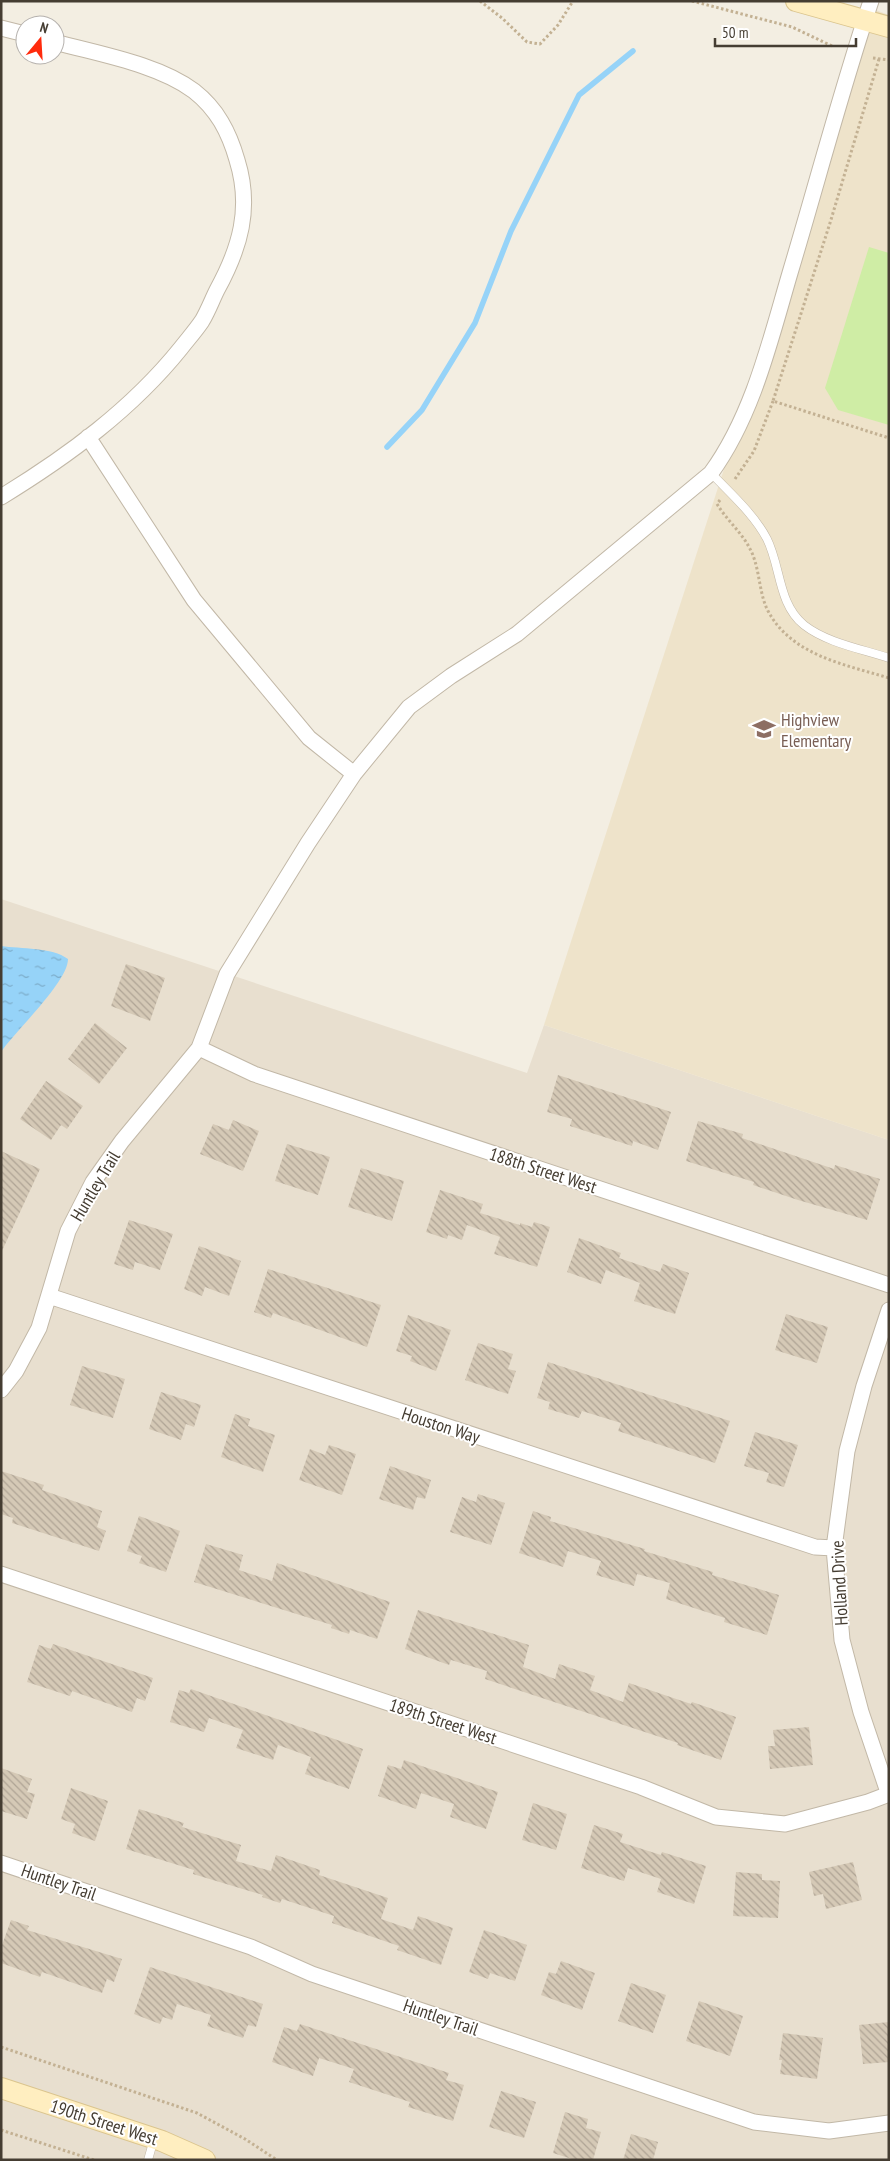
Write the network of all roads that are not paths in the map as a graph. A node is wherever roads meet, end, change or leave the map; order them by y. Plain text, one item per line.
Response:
1 (796, 1) edge
2 (868, 10) edge
3 (889, 26) edge
4 (1, 28) edge
5 (15, 32) edge
6 (65, 45) edge
7 (88, 437) junction
8 (711, 472) junction
9 (1, 497) edge
10 (889, 658) edge
11 (354, 774) junction
12 (199, 1048) junction
13 (889, 1284) edge
14 (49, 1296) junction
15 (889, 1310) edge
16 (1, 1390) edge
17 (834, 1548) junction
18 (1, 1574) edge
19 (889, 1795) edge
20 (1, 1863) edge
21 (1, 2088) edge
22 (889, 2123) edge
23 (154, 2139) junction
24 (148, 2160) edge
25 (205, 2160) edge

1 - 2 street
2 - 3 street
2 - 8 street, Huntley Trail
4 - 5 street
6 - 7 street
7 - 9 street
7 - 11 street
8 - 10 lane
8 - 11 street, Huntley Trail
11 - 12 street, Huntley Trail
12 - 13 street, 188th Street West
12 - 14 street, Huntley Trail
14 - 16 street, Huntley Trail
14 - 17 street, Houston Way
15 - 17 street, Holland Drive
17 - 19 street, Holland Drive
18 - 19 street, 189th Street West
20 - 22 street, Huntley Trail
21 - 23 street, 190th Street West
23 - 24 lane
23 - 25 street, 190th Street West

